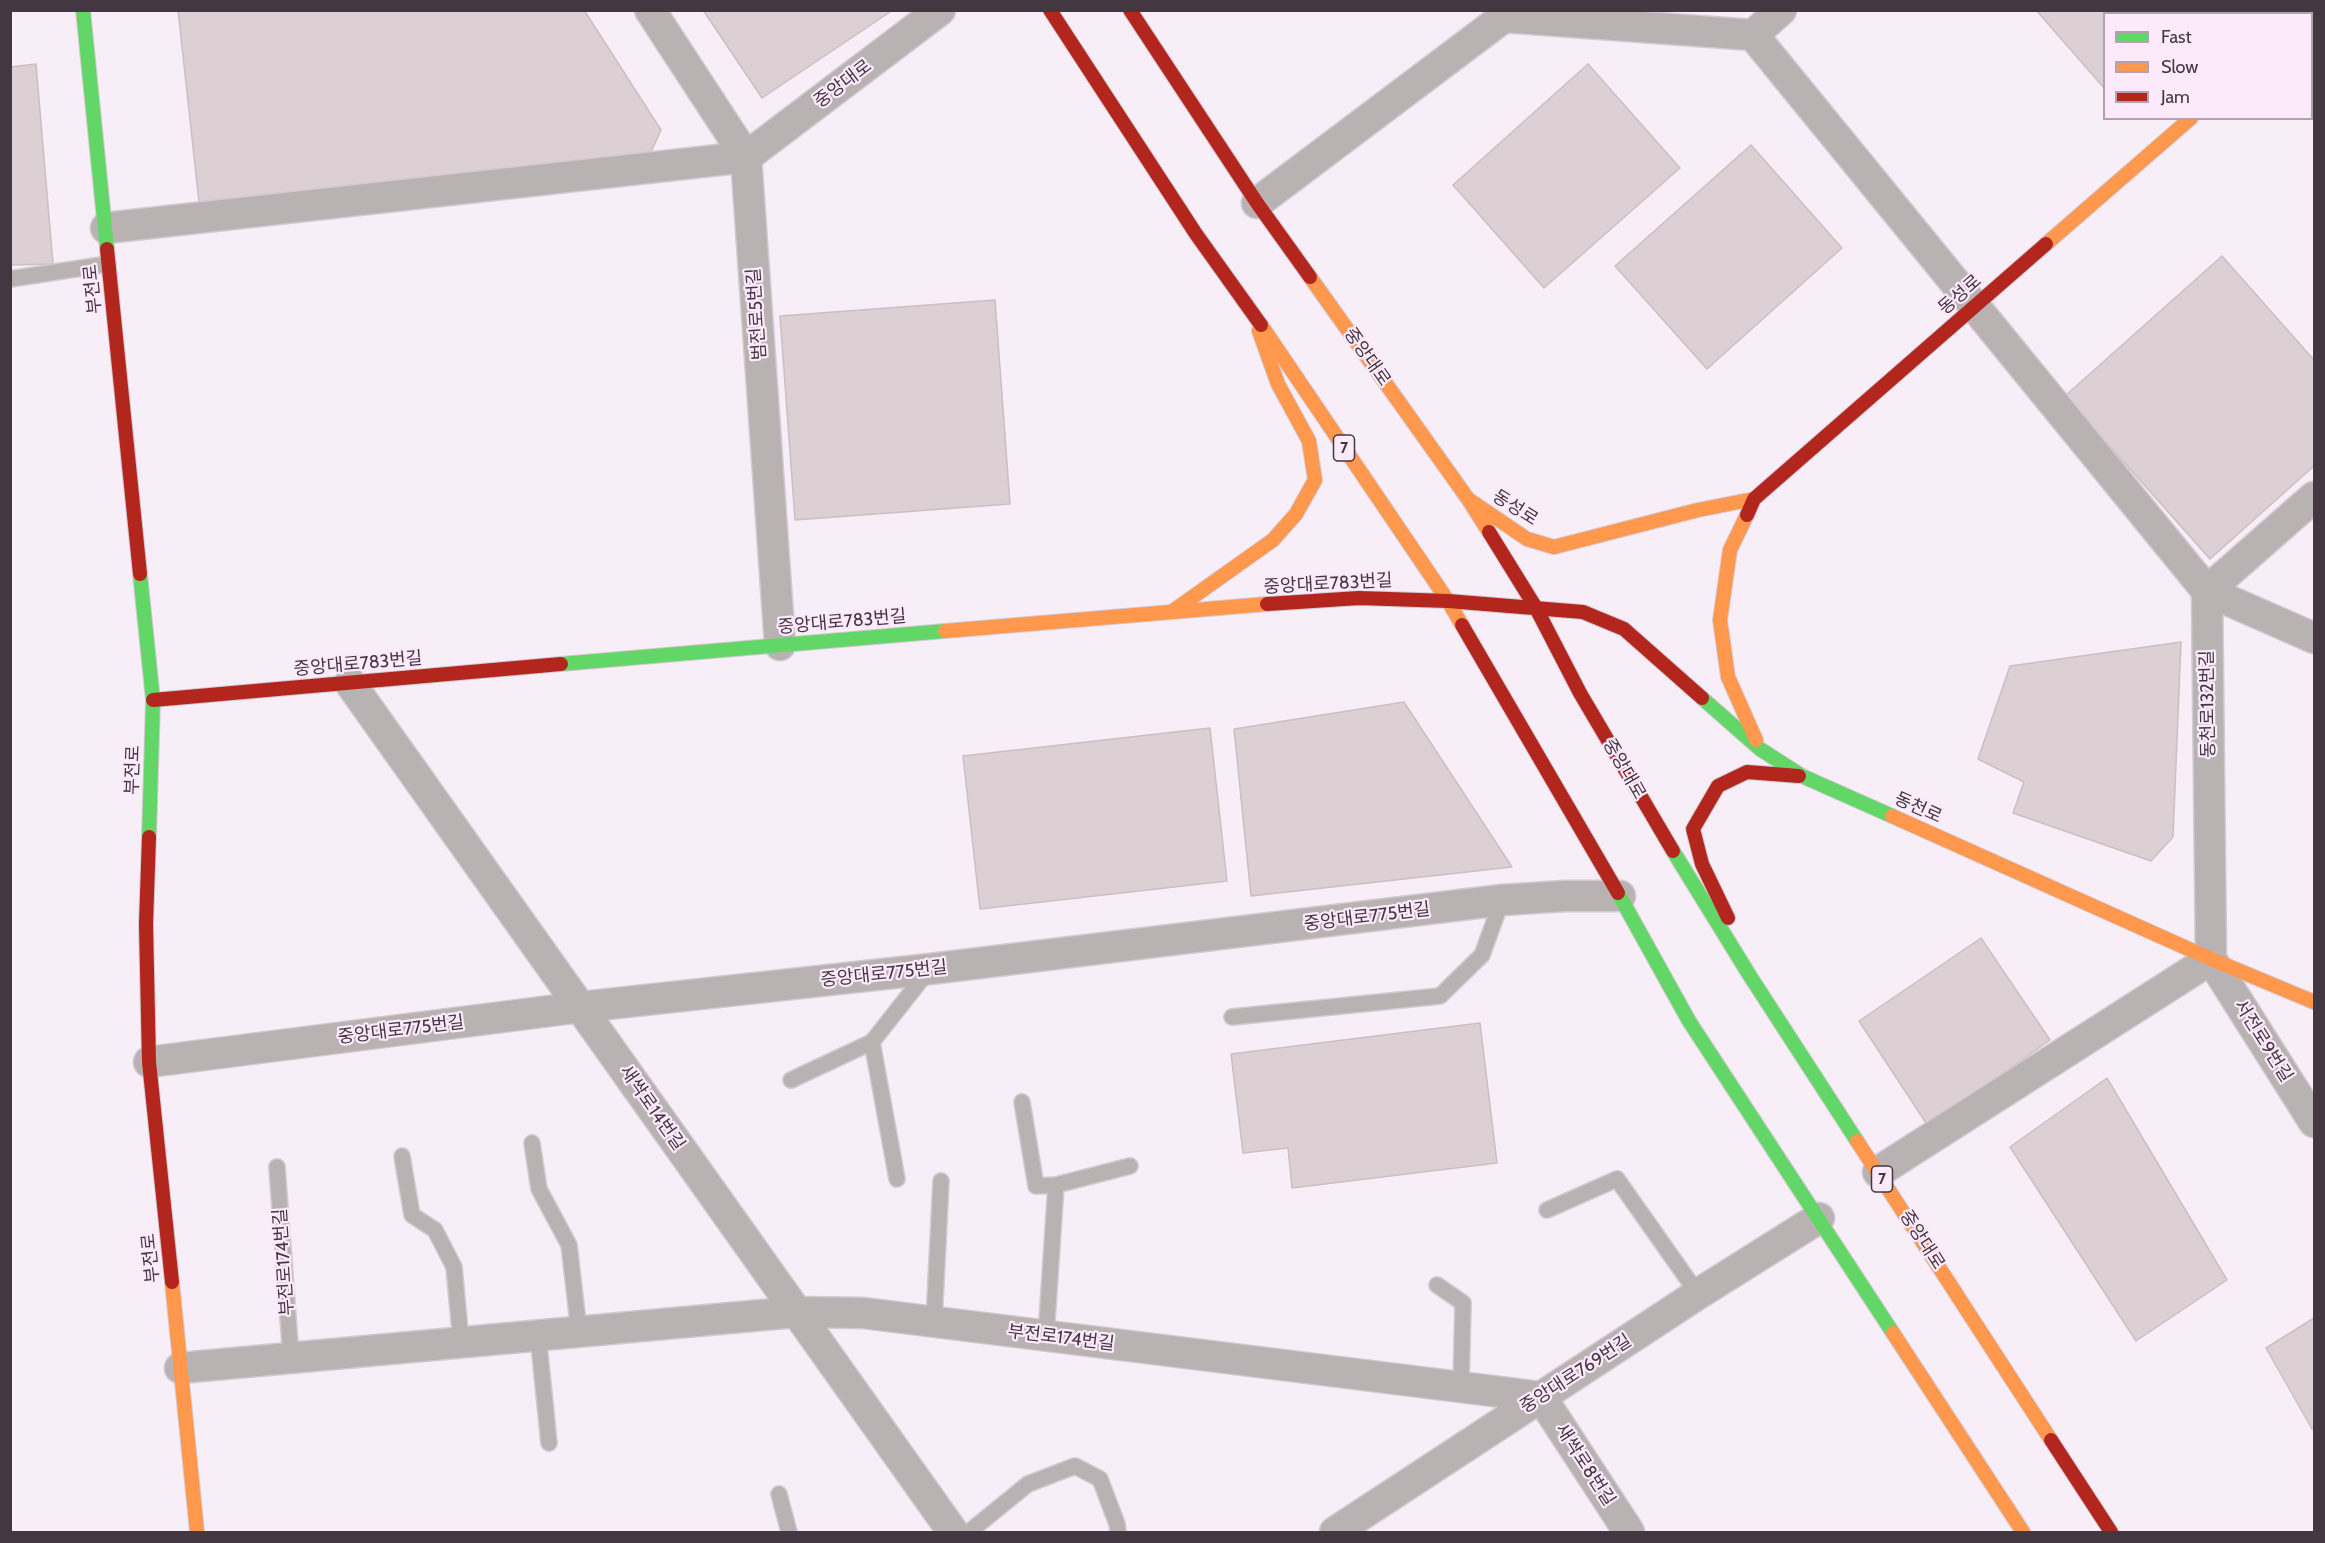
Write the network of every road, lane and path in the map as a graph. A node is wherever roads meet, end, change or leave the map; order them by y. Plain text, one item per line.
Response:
1 (82, 10) edge
2 (650, 10) edge
3 (940, 10) edge
4 (1050, 10) edge
5 (1130, 10) edge
6 (1780, 10) edge
7 (1502, 14) edge
8 (1753, 35) junction
9 (2189, 120) edge
10 (746, 157) junction
11 (1257, 203) junction
12 (106, 228) junction
13 (108, 264) junction
14 (10, 279) edge
15 (1975, 306) junction
16 (1253, 313) junction
17 (2314, 497) edge
18 (1468, 499) junction
19 (1754, 500) junction
20 (2207, 591) junction
21 (1448, 601) junction
22 (1536, 608) junction
23 (1172, 611) junction
24 (2314, 638) edge
25 (780, 645) junction
26 (350, 683) junction
27 (153, 700) junction
28 (1760, 749) junction
29 (1802, 776) junction
30 (1620, 896) junction
31 (1502, 900) junction
32 (2211, 959) junction
33 (930, 969) junction
34 (1750, 976) junction
35 (2314, 1002) edge
36 (581, 1007) junction
37 (1232, 1017) dead end
38 (872, 1042) junction
39 (149, 1062) junction
40 (791, 1080) dead end
41 (1022, 1102) dead end
42 (2314, 1122) edge
43 (532, 1143) dead end
44 (402, 1155) dead end
45 (1130, 1166) dead end
46 (277, 1167) dead end
47 (1878, 1172) junction
48 (897, 1179) dead end
49 (941, 1181) dead end
50 (1056, 1185) junction
51 (1547, 1210) dead end
52 (1819, 1218) junction
53 (1437, 1285) dead end
54 (1698, 1294) junction
55 (796, 1312) junction
56 (934, 1322) junction
57 (579, 1331) junction
58 (538, 1335) junction
59 (1047, 1336) junction
60 (461, 1342) junction
61 (291, 1358) junction
62 (180, 1368) junction
63 (1461, 1388) junction
64 (1541, 1397) junction
65 (549, 1443) dead end
66 (779, 1494) dead end
67 (197, 1533) edge
68 (789, 1533) edge
69 (953, 1533) edge
70 (969, 1533) edge
71 (1118, 1533) edge
72 (1335, 1533) edge
73 (1629, 1533) edge
74 (2023, 1533) edge
75 (2111, 1533) edge

1 - 12 main road, 부전로
2 - 10 street, 범전로5번길
3 - 10 street, 중앙대로
4 - 16 main road, 7
5 - 11 main road, 중앙대로 / 7
6 - 8 street
7 - 8 street
7 - 11 street
8 - 15 street
9 - 15 main road, 동성로
10 - 12 street
10 - 25 street, 범전로5번길
11 - 18 main road, 중앙대로 / 7
12 - 13 main road, 부전로
13 - 14 lane
13 - 27 main road, 부전로
15 - 19 main road, 동성로
15 - 20 street
16 - 21 main road, 7
16 - 23 main road
17 - 20 street
18 - 19 main road, 동성로
18 - 22 main road, 중앙대로 / 7
19 - 28 main road, 동성로
20 - 24 street
20 - 32 street, 동천로132번길
21 - 22 main road, 중앙대로783번길
21 - 23 main road, 중앙대로783번길
21 - 30 main road, 7
22 - 28 main road, 동천로
22 - 34 main road, 중앙대로 / 7
23 - 25 main road, 중앙대로783번길
25 - 26 main road, 중앙대로783번길
26 - 27 main road, 중앙대로783번길
26 - 36 street, 새싹로14번길
27 - 39 main road, 부전로
28 - 29 main road, 동천로
29 - 32 main road, 동천로
29 - 34 main road
30 - 31 street, 중앙대로775번길
30 - 52 main road, 7
31 - 33 street, 중앙대로775번길
31 - 37 lane
32 - 35 main road, 동천로
32 - 42 street, 서전로9번길
32 - 47 street
33 - 36 street, 중앙대로775번길
33 - 38 lane
34 - 47 main road, 중앙대로 / 7
36 - 39 street, 중앙대로775번길
36 - 55 street, 새싹로14번길
38 - 40 lane
38 - 48 lane
39 - 62 main road, 부전로
41 - 50 lane
43 - 57 lane
44 - 60 lane
45 - 50 lane
46 - 61 lane, 부전로174번길
47 - 75 main road, 중앙대로 / 7
49 - 56 lane
50 - 59 lane
51 - 54 lane
52 - 54 street, 중앙대로769번길
52 - 74 main road, 7
53 - 63 lane
54 - 64 street, 중앙대로769번길
55 - 56 street, 부전로174번길
55 - 57 street, 부전로174번길
55 - 69 street, 새싹로14번길
56 - 59 street, 부전로174번길
57 - 58 street, 부전로174번길
58 - 60 street, 부전로174번길
58 - 65 lane
59 - 63 street, 부전로174번길
60 - 61 street, 부전로174번길
61 - 62 street, 부전로174번길
62 - 67 main road, 부전로
63 - 64 street, 부전로174번길
64 - 72 street, 중앙대로769번길
64 - 73 street, 새싹로8번길
66 - 68 lane
70 - 71 lane

